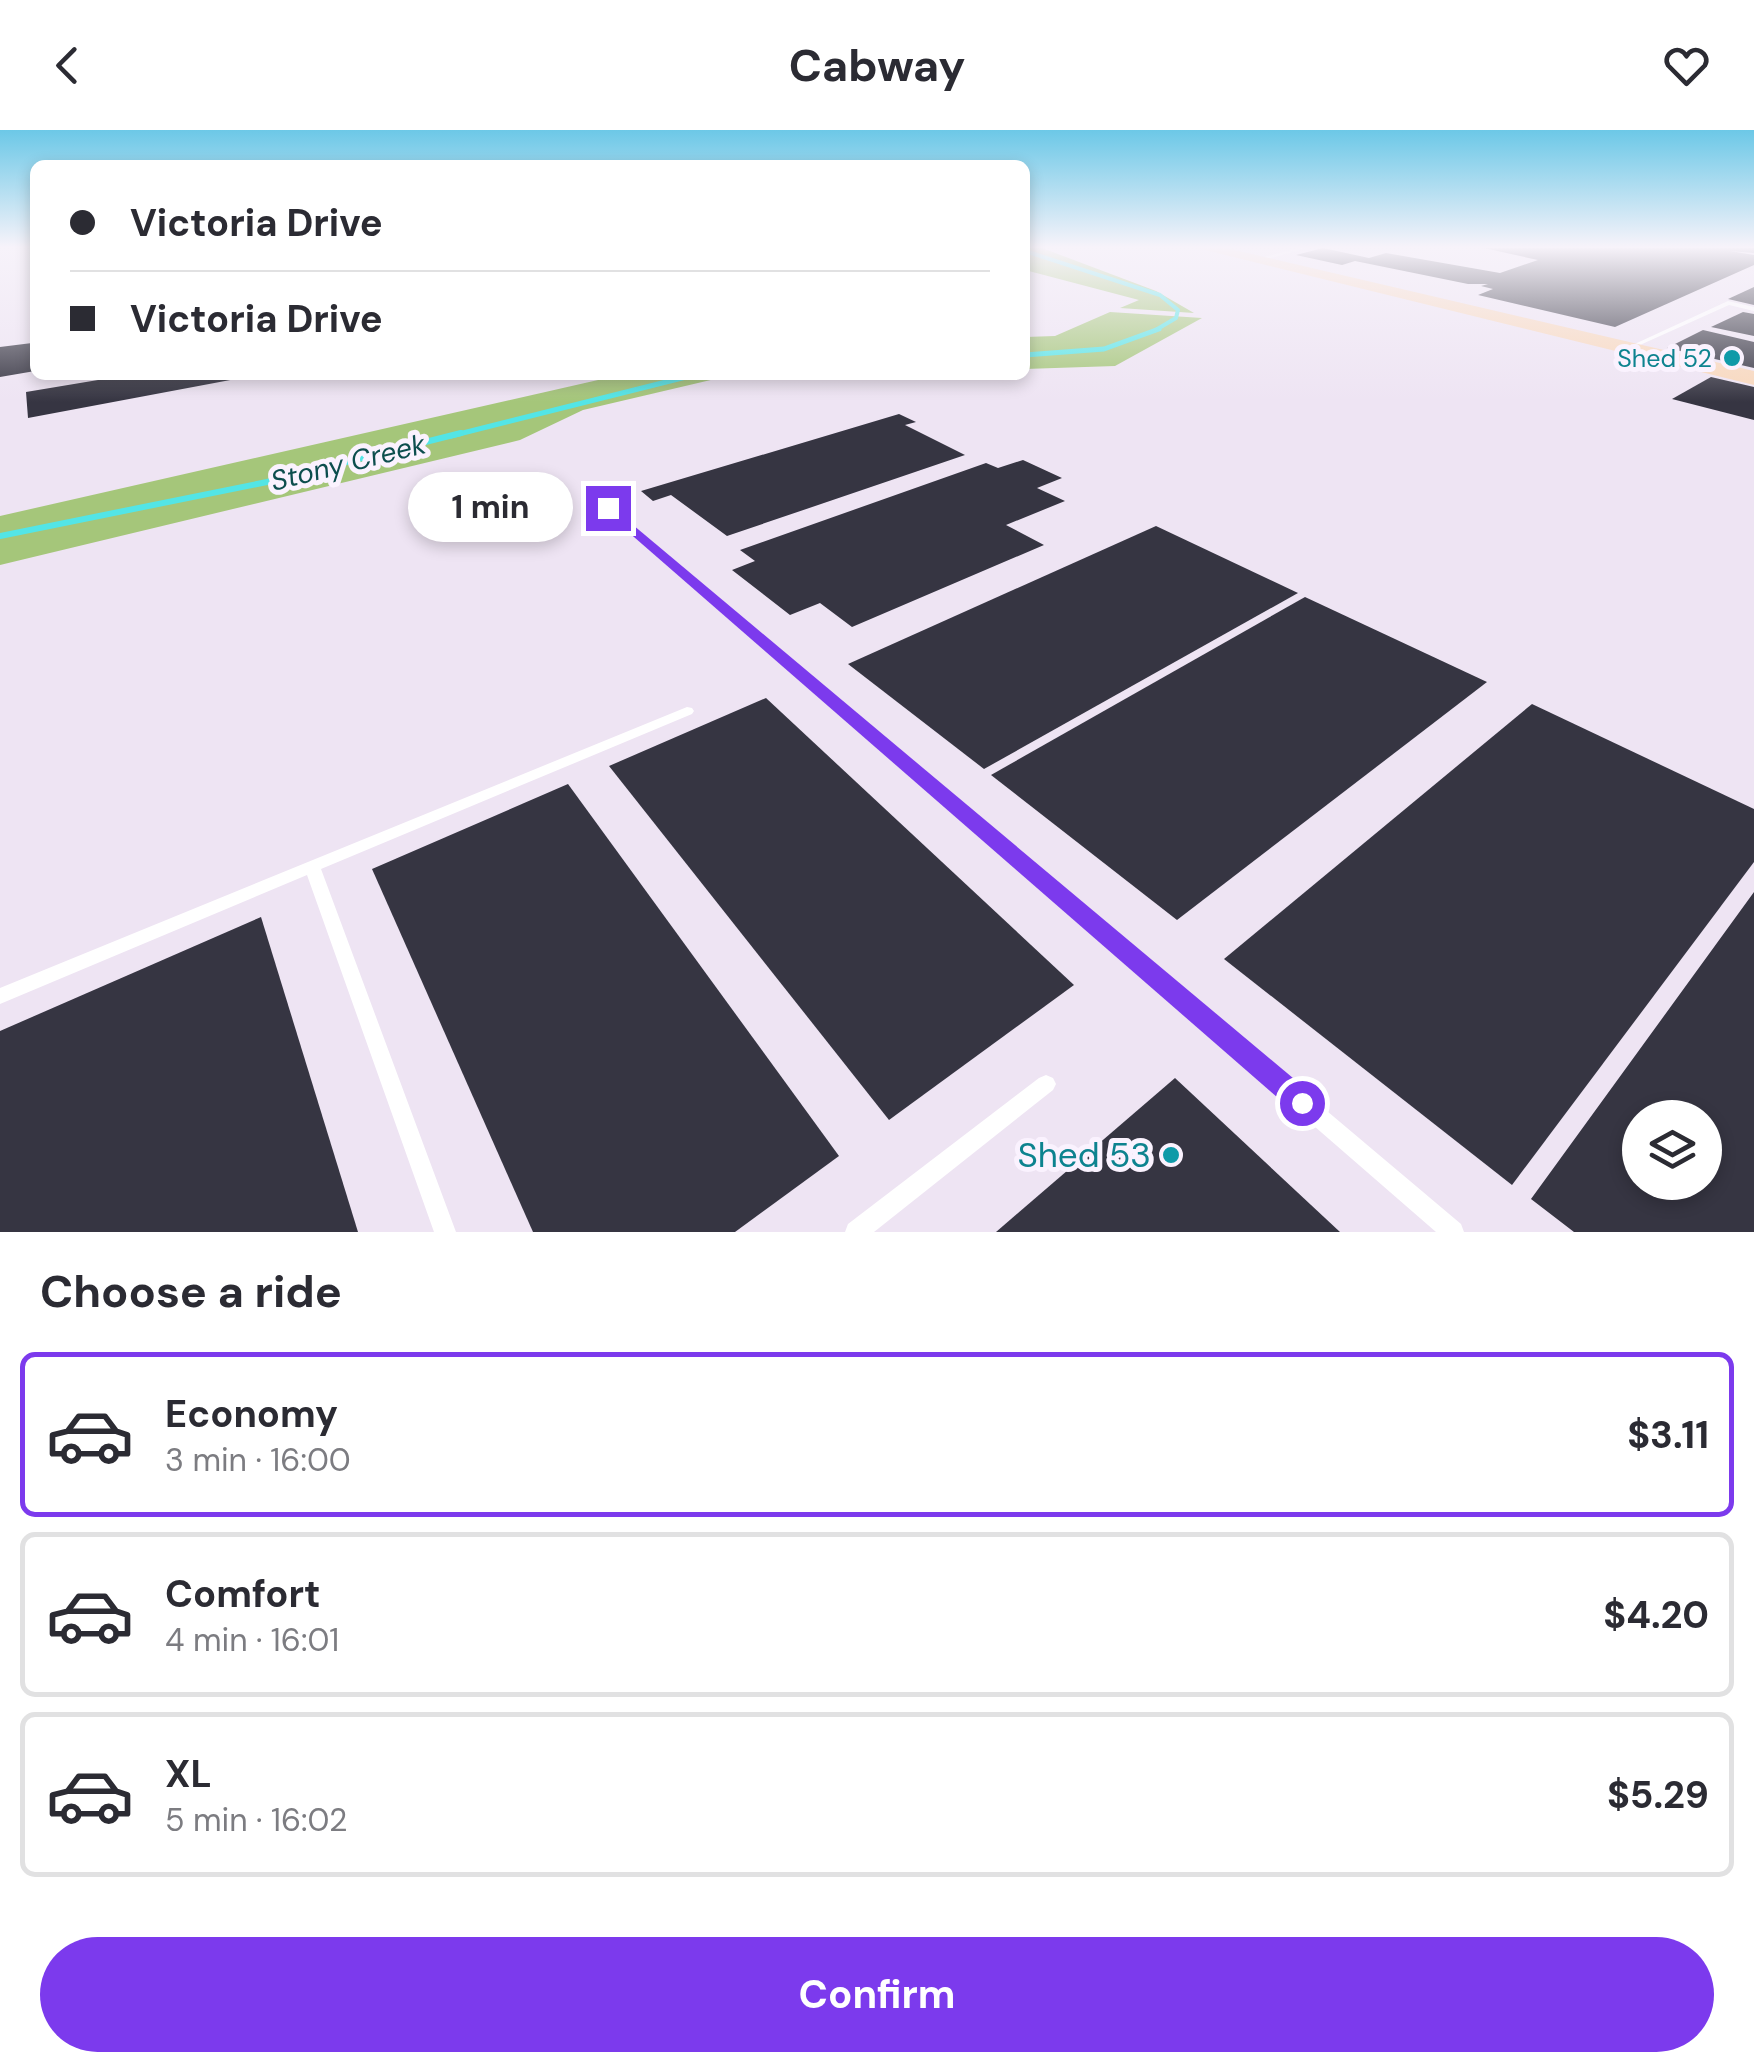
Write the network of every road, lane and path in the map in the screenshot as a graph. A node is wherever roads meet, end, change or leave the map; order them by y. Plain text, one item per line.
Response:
1 (1423, 299) edge
2 (1754, 308) edge
3 (1629, 348) junction
4 (1754, 378) edge
5 (608, 508) dead end
6 (688, 711) dead end
7 (312, 866) junction
8 (0, 996) edge
9 (1046, 1084) dead end
10 (446, 1232) edge
11 (856, 1232) edge
12 (1454, 1232) edge

1 - 3 main road
2 - 3 lane
3 - 4 main road
5 - 12 lane
6 - 7 lane
7 - 8 lane
7 - 10 lane
9 - 11 lane

